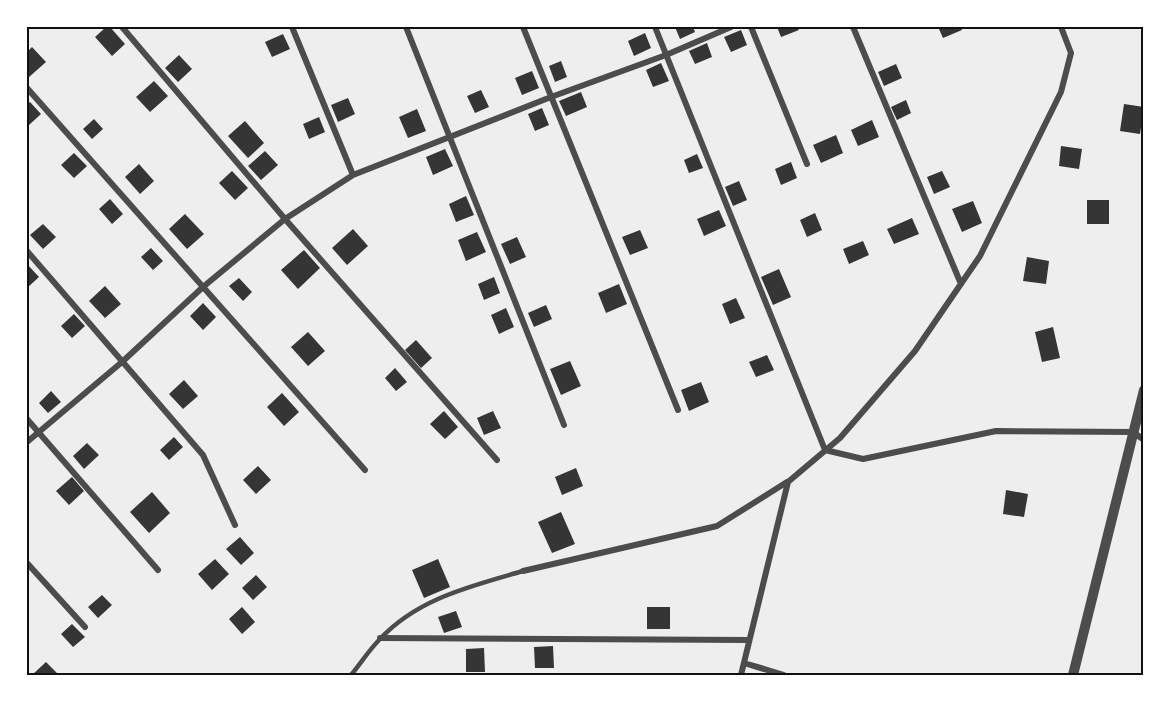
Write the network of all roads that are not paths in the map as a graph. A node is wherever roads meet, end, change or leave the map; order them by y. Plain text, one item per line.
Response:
1 (122, 27) edge
2 (292, 27) edge
3 (406, 27) edge
4 (523, 27) edge
5 (655, 27) edge
6 (731, 27) edge
7 (752, 27) edge
8 (853, 27) edge
9 (1061, 27) edge
10 (666, 55) junction
11 (27, 88) edge
12 (551, 97) junction
13 (450, 136) junction
14 (807, 164) dead end
15 (352, 175) junction
16 (285, 219) junction
17 (27, 251) edge
18 (961, 284) junction
19 (203, 287) junction
20 (122, 362) junction
21 (1144, 390) edge
22 (678, 410) dead end
23 (27, 419) edge
24 (564, 425) dead end
25 (1133, 432) junction
26 (39, 433) junction
27 (1144, 440) edge
28 (27, 442) edge
29 (825, 450) junction
30 (497, 460) dead end
31 (365, 470) dead end
32 (788, 482) junction
33 (235, 525) dead end
34 (27, 562) edge
35 (158, 570) dead end
36 (523, 571) joint
37 (85, 627) dead end
38 (380, 638) junction
39 (749, 640) junction
40 (744, 663) junction
41 (351, 675) edge
42 (741, 675) edge
43 (784, 675) edge
44 (1073, 675) edge

1 - 16 street
2 - 15 street
3 - 13 street
4 - 12 street
5 - 10 street
6 - 10 street
7 - 14 street
8 - 18 street
9 - 18 street
10 - 12 street
10 - 29 street
11 - 19 street
12 - 13 street
12 - 22 street
13 - 15 street
13 - 24 street
15 - 16 street
16 - 19 street
16 - 30 street
17 - 20 street
18 - 29 street
19 - 20 street
19 - 31 street
20 - 26 street
20 - 33 street
21 - 25 street
23 - 26 street
25 - 27 street
25 - 29 street
25 - 44 street
26 - 28 street
26 - 35 street
29 - 32 street
32 - 36 street
32 - 39 street
34 - 37 street
36 - 38 lane
38 - 39 street
38 - 41 lane
39 - 40 street
40 - 42 street
40 - 43 street

